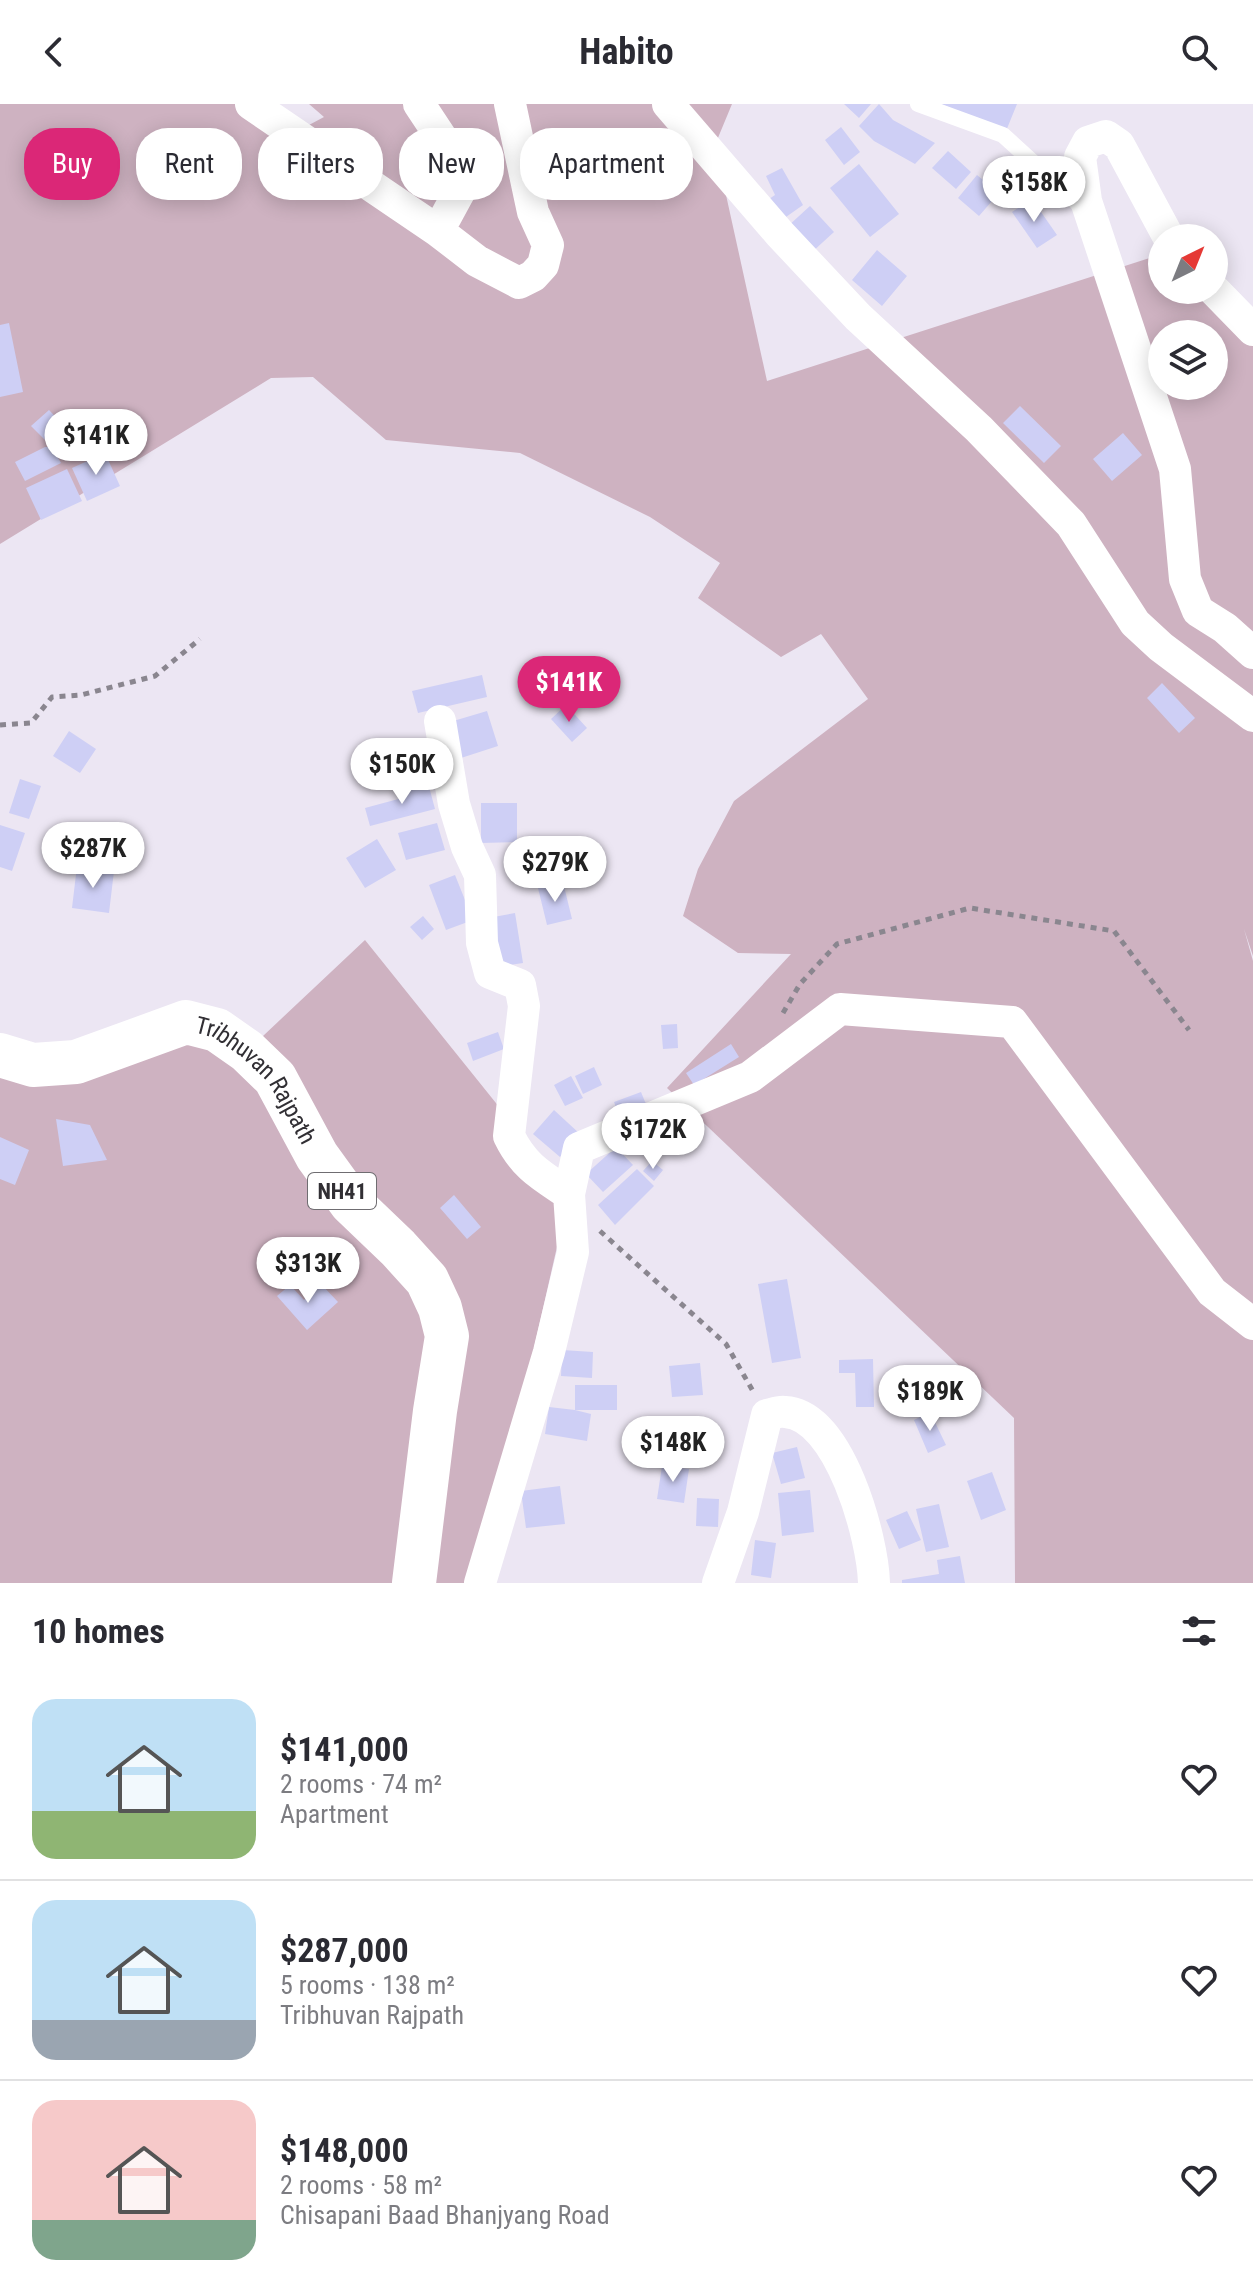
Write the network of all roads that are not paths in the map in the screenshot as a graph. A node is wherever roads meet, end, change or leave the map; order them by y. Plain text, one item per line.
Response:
1 (251, 104) edge
2 (419, 104) edge
3 (510, 104) edge
4 (668, 104) edge
5 (918, 104) edge
6 (1091, 215) junction
7 (1161, 224) edge
8 (438, 231) junction
9 (1228, 304) edge
10 (1253, 330) edge
11 (1253, 653) edge
12 (1253, 716) edge
13 (440, 721) dead end
14 (0, 1055) edge
15 (569, 1194) junction
16 (1253, 1324) edge
17 (414, 1583) edge
18 (480, 1583) edge
19 (718, 1583) edge
20 (874, 1583) edge

1 - 8 street
2 - 8 street
3 - 8 street
4 - 12 street
5 - 6 lane
6 - 7 street
6 - 11 street
9 - 10 street
13 - 15 street
14 - 17 highway, Tribhuvan Rajpath / NH41
15 - 16 street
15 - 18 street
19 - 20 street

